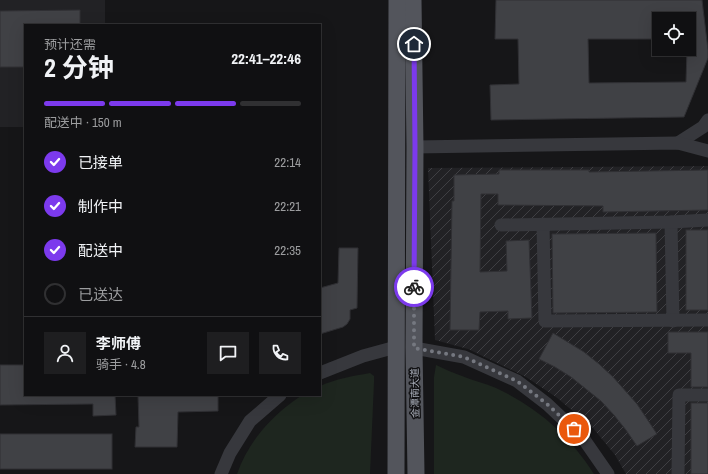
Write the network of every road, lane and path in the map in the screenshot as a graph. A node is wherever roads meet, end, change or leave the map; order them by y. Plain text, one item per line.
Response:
1 (397, 0) edge
2 (413, 0) edge
3 (708, 120) edge
4 (678, 143) junction
5 (415, 147) junction
6 (708, 151) edge
7 (708, 220) edge
8 (671, 222) junction
9 (501, 224) dead end
10 (543, 224) junction
11 (708, 320) edge
12 (673, 321) junction
13 (396, 347) junction
14 (414, 348) junction
15 (321, 373) edge
16 (708, 395) edge
17 (279, 396) edge
18 (221, 474) edge
19 (396, 474) edge
20 (416, 474) edge
21 (608, 474) edge
22 (678, 474) edge

1 - 13 main road, 金潭南大道
2 - 5 main road, 金潭南大道
3 - 4 street
4 - 5 street
4 - 6 street
5 - 14 main road, 金潭南大道
7 - 8 street
8 - 10 street
8 - 12 street
9 - 10 street
10 - 12 street
11 - 12 street
13 - 15 street
13 - 19 main road, 金潭南大道
14 - 20 main road, 金潭南大道
14 - 21 street
16 - 22 street
17 - 18 street

